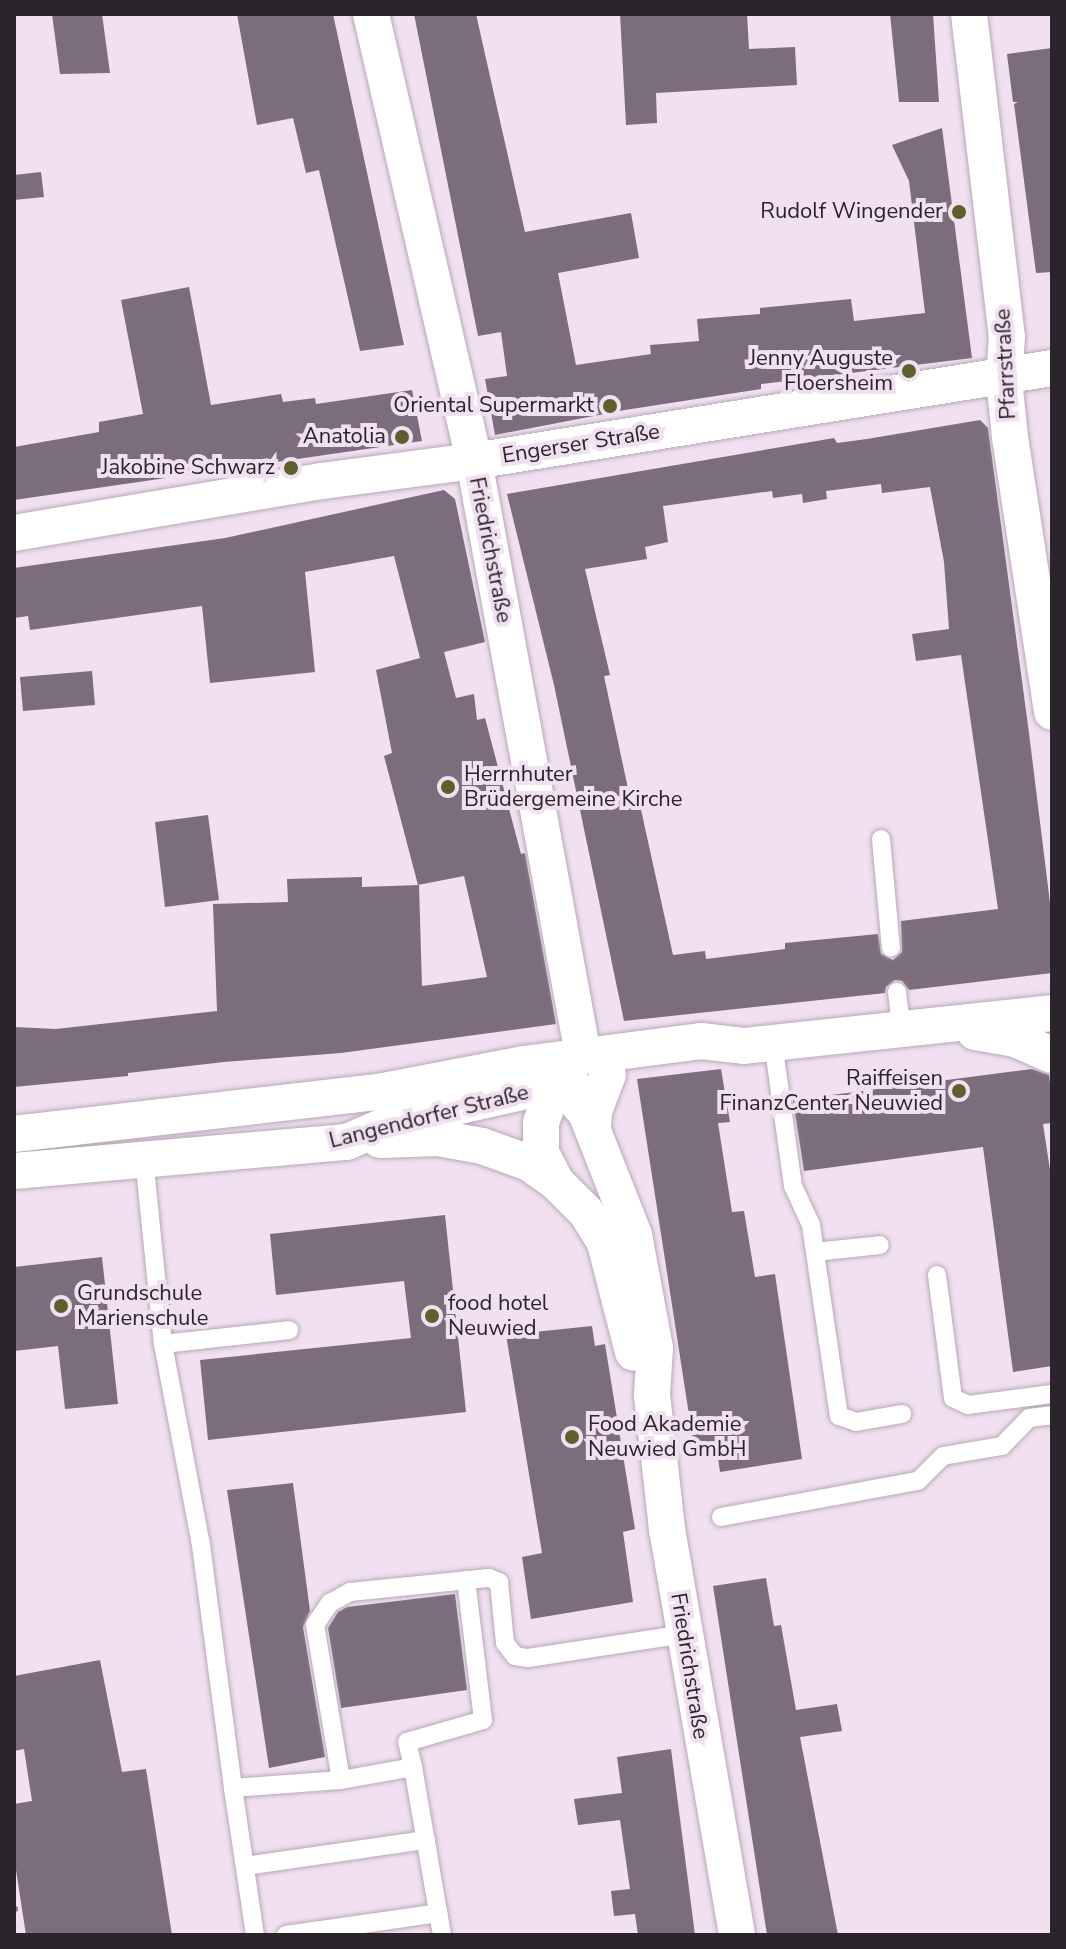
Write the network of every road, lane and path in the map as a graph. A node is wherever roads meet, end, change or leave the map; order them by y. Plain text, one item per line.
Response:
1 (371, 14) edge
2 (969, 14) edge
3 (1052, 368) edge
4 (1004, 379) junction
5 (474, 461) junction
6 (14, 533) edge
7 (1052, 712) edge
8 (881, 839) dead end
9 (891, 948) dead end
10 (897, 992) dead end
11 (1052, 1013) edge
12 (916, 1026) junction
13 (758, 1044) junction
14 (1052, 1055) edge
15 (524, 1064) junction
16 (596, 1065) junction
17 (560, 1083) junction
18 (593, 1128) junction
19 (14, 1134) edge
20 (347, 1142) junction
21 (144, 1158) junction
22 (14, 1171) edge
23 (556, 1182) junction
24 (880, 1245) dead end
25 (815, 1252) junction
26 (937, 1275) dead end
27 (289, 1330) dead end
28 (163, 1344) junction
29 (1052, 1394) edge
30 (652, 1395) junction
31 (902, 1414) dead end
32 (1052, 1415) edge
33 (721, 1517) dead end
34 (466, 1580) junction
35 (684, 1634) junction
36 (413, 1767) junction
37 (341, 1780) junction
38 (233, 1788) junction
39 (426, 1840) junction
40 (245, 1866) junction
41 (22, 1907) dead end
42 (14, 1909) edge
43 (438, 1913) junction
44 (255, 1935) edge
45 (286, 1935) edge
46 (442, 1935) edge
47 (737, 1935) edge

1 - 5 street, Friedrichstraße
2 - 4 street, Pfarrstraße
3 - 4 street, Engerser Straße
4 - 5 street, Engerser Straße
4 - 7 street, Pfarrstraße
5 - 6 street, Engerser Straße
5 - 16 street, Friedrichstraße
8 - 9 lane
10 - 12 lane
11 - 12 street, Langendorfer Straße
12 - 13 street, Langendorfer Straße
12 - 14 street, Langendorfer Straße
13 - 16 street, Langendorfer Straße
13 - 25 lane
15 - 16 street, Langendorfer Straße
15 - 17 street, Friedrichstraße
15 - 19 street, Langendorfer Straße
16 - 17 street, Friedrichstraße
16 - 18 street
17 - 18 street, Friedrichstraße
17 - 20 street, Langendorfer Straße
17 - 23 street, Friedrichstraße
18 - 30 street, Friedrichstraße
20 - 21 street, Langendorfer Straße
20 - 23 street, Friedrichstraße
21 - 22 street, Langendorfer Straße
21 - 28 lane
23 - 30 street, Friedrichstraße
24 - 25 lane
25 - 31 lane
26 - 29 lane
27 - 28 lane
28 - 38 lane
30 - 35 street, Friedrichstraße
32 - 33 lane
34 - 35 lane
34 - 36 lane
34 - 37 lane
35 - 47 street, Friedrichstraße
36 - 37 lane
36 - 39 lane
37 - 38 lane
38 - 40 lane
39 - 40 lane
39 - 43 lane
40 - 44 lane
41 - 42 path
43 - 45 lane
43 - 46 lane

